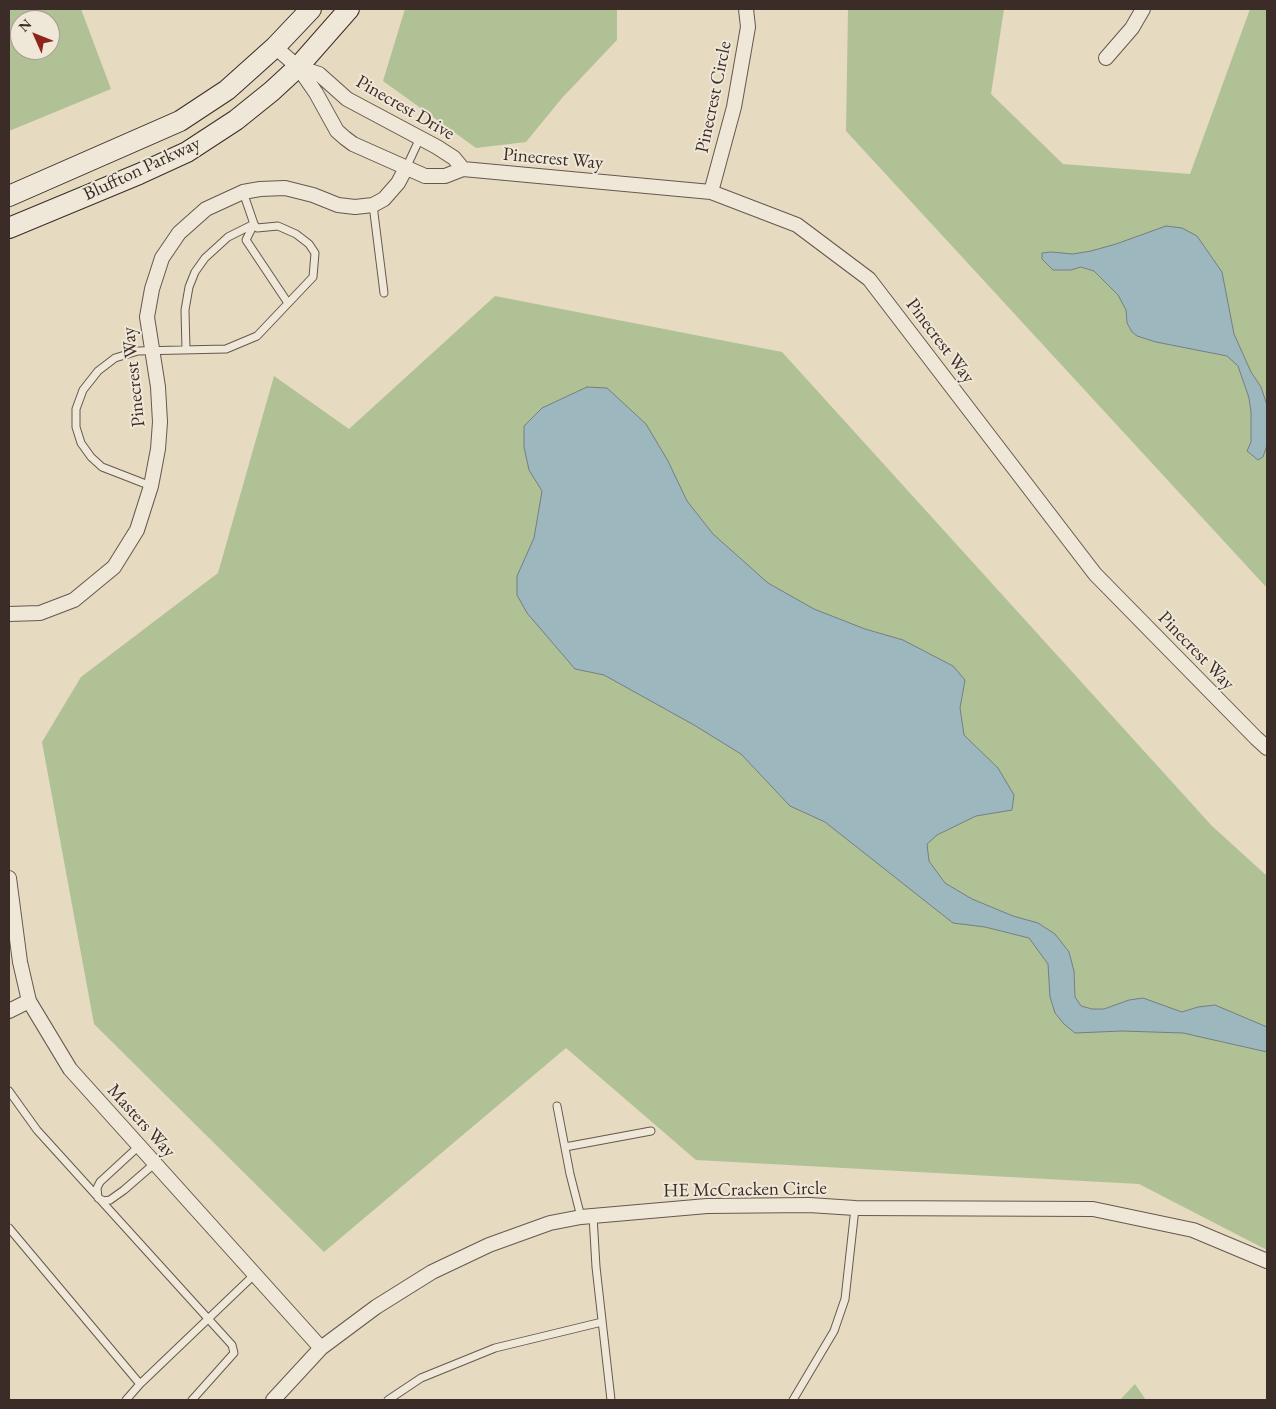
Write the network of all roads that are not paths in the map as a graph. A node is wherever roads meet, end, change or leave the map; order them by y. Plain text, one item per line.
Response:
1 (311, 9) edge
2 (349, 9) edge
3 (746, 9) edge
4 (1143, 9) edge
5 (276, 46) junction
6 (1106, 58) dead end
7 (298, 68) junction
8 (420, 138) junction
9 (406, 168) junction
10 (463, 169) junction
11 (242, 192) junction
12 (711, 192) junction
13 (9, 196) edge
14 (373, 205) junction
15 (254, 224) junction
16 (9, 228) edge
17 (384, 293) dead end
18 (288, 303) junction
19 (186, 350) junction
20 (152, 351) junction
21 (150, 486) junction
22 (9, 614) edge
23 (1267, 748) edge
24 (9, 878) edge
25 (30, 1001) junction
26 (9, 1011) edge
27 (9, 1091) edge
28 (557, 1106) dead end
29 (651, 1131) dead end
30 (139, 1146) junction
31 (566, 1147) junction
32 (154, 1164) junction
33 (98, 1198) junction
34 (855, 1208) junction
35 (587, 1217) junction
36 (9, 1228) edge
37 (1267, 1261) edge
38 (254, 1275) junction
39 (207, 1319) junction
40 (602, 1322) junction
41 (321, 1348) junction
42 (140, 1384) junction
43 (126, 1400) edge
44 (192, 1400) edge
45 (273, 1400) edge
46 (388, 1400) edge
47 (611, 1400) edge
48 (793, 1400) edge

1 - 5 main road, Bluffton Parkway
2 - 7 main road, Bluffton Parkway
3 - 12 street, Pinecrest Circle
4 - 6 street
5 - 7 street
5 - 13 main road, Bluffton Parkway
7 - 8 street, Pinecrest Drive
7 - 9 street, Pinecrest Drive
7 - 16 main road, Bluffton Parkway
8 - 9 lane
8 - 10 street, Pinecrest Drive
9 - 10 street, Pinecrest Drive
9 - 14 street
10 - 12 street, Pinecrest Way
11 - 14 street, Pinecrest Way
11 - 15 lane
11 - 20 street, Pinecrest Way
12 - 23 street, Pinecrest Way
14 - 17 lane
15 - 18 lane
15 - 18 lane
15 - 19 lane
18 - 19 lane
19 - 20 lane
20 - 21 street, Pinecrest Way
20 - 21 lane
21 - 22 street, Pinecrest Way
24 - 25 street, Masters Way
25 - 26 street
25 - 30 street, Masters Way
27 - 33 lane
28 - 31 lane
29 - 31 lane
30 - 32 street, Masters Way
30 - 33 lane
31 - 35 lane
32 - 33 lane
32 - 38 street, Masters Way
33 - 39 lane
34 - 35 street, HE McCracken Circle
34 - 37 street, HE McCracken Circle
34 - 48 lane
35 - 40 lane
35 - 41 street, HE McCracken Circle
36 - 42 lane
38 - 39 lane
38 - 41 street, Masters Way
39 - 42 lane
39 - 44 lane
40 - 46 lane
40 - 47 lane
41 - 45 street, HE McCracken Circle
42 - 43 lane

